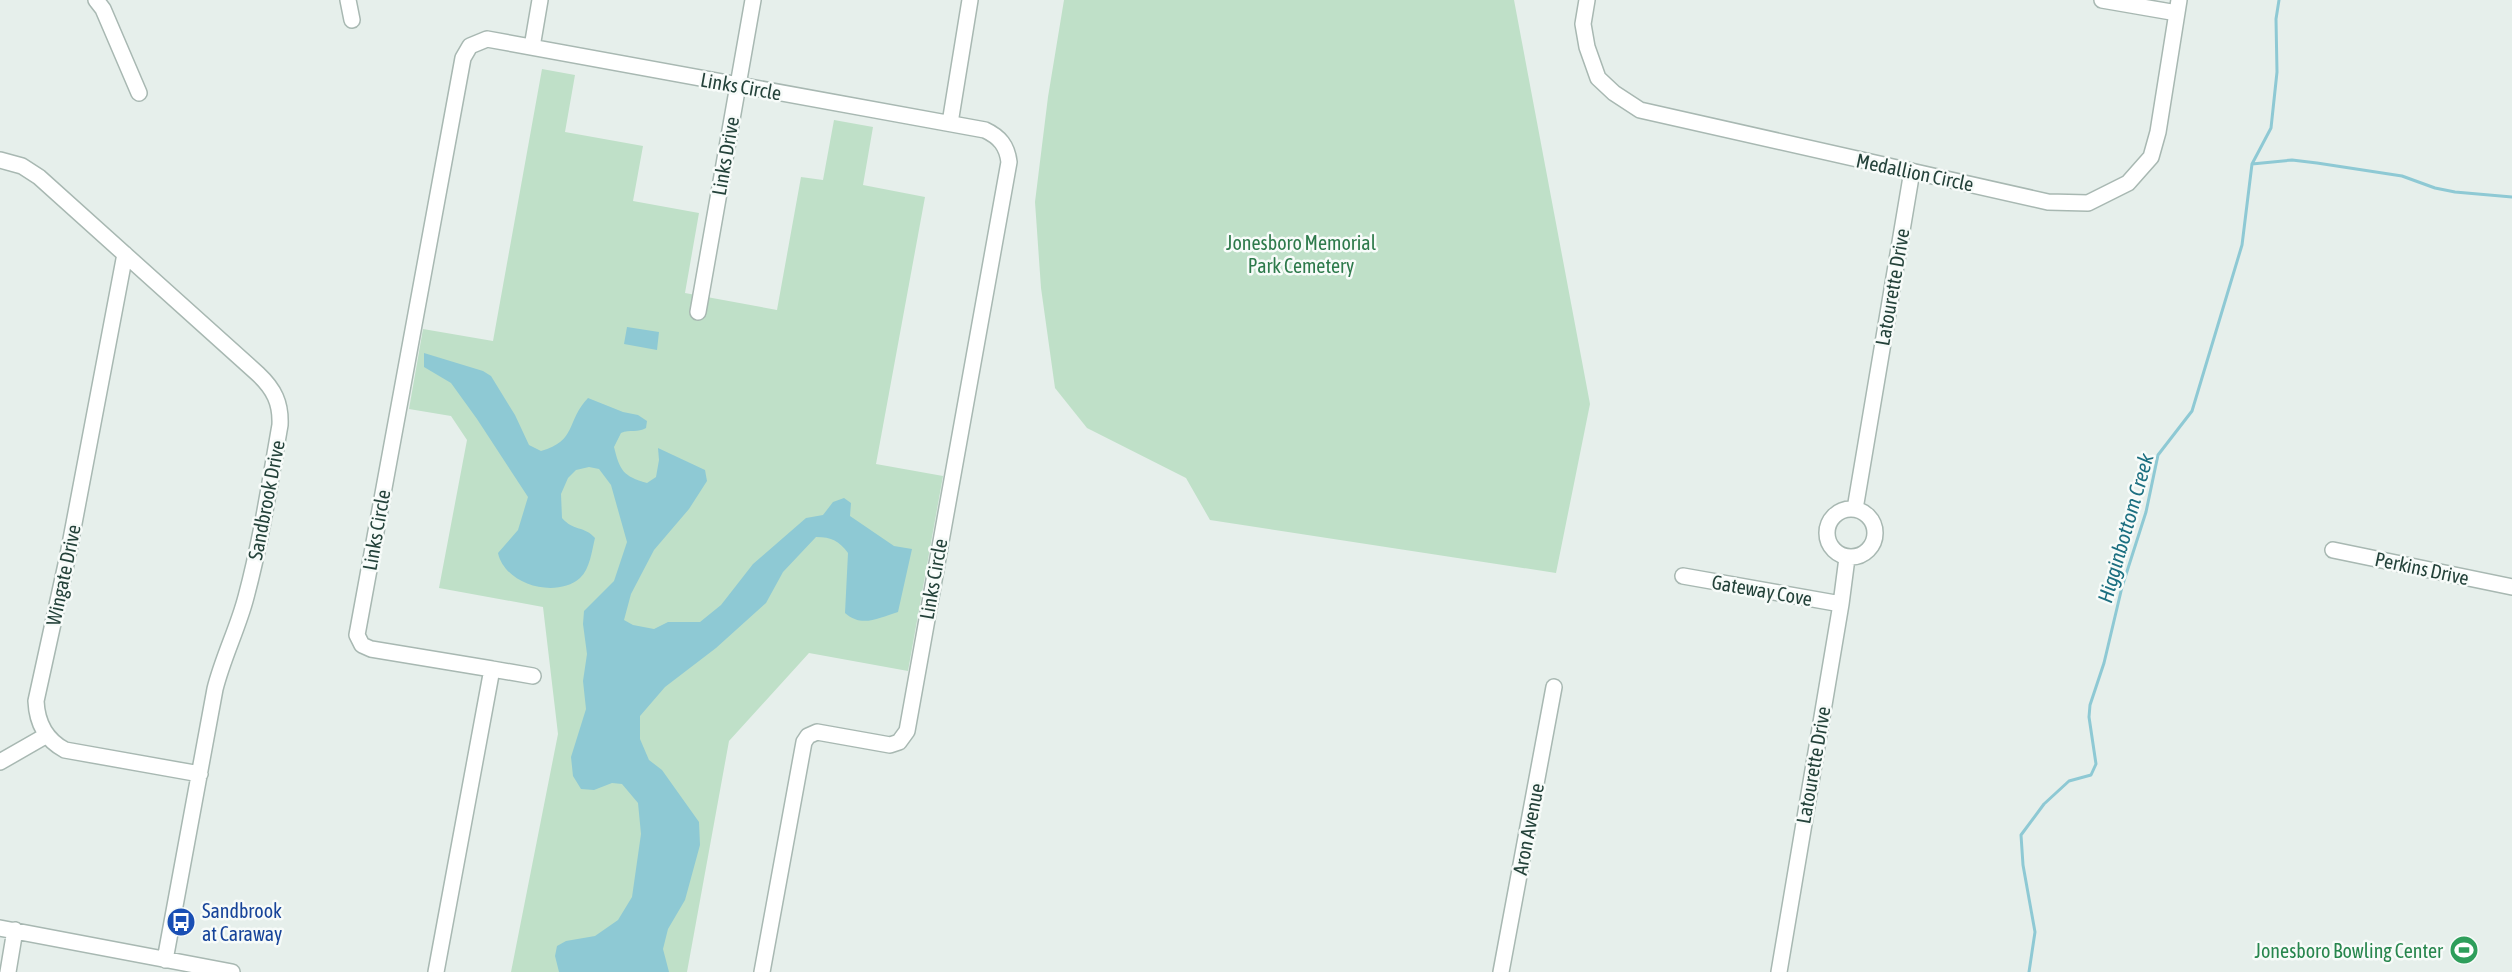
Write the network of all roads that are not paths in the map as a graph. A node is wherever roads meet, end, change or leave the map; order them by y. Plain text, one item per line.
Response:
1 (96, 0) edge
2 (348, 0) edge
3 (540, 0) edge
4 (753, 0) edge
5 (970, 0) edge
6 (1587, 0) edge
7 (2102, 0) edge
8 (2178, 7) edge
9 (352, 20) dead end
10 (532, 47) junction
11 (737, 85) junction
12 (139, 93) dead end
13 (950, 123) junction
14 (0, 160) edge
15 (1912, 171) junction
16 (125, 254) junction
17 (698, 312) dead end
18 (1855, 509) junction
19 (2333, 550) dead end
20 (1847, 558) junction
21 (1683, 576) dead end
22 (2512, 587) edge
23 (1841, 604) junction
24 (492, 669) junction
25 (533, 676) dead end
26 (1554, 687) dead end
27 (47, 735) junction
28 (0, 762) edge
29 (200, 774) junction
30 (8, 929) edge
31 (165, 960) junction
32 (202, 969) edge
33 (8, 972) edge
34 (232, 972) edge
35 (436, 972) edge
36 (762, 972) edge
37 (1501, 972) edge
38 (1779, 972) edge

1 - 12 street
2 - 9 street
3 - 10 street
4 - 11 street, Links Drive
5 - 13 street
6 - 15 street, Medallion Circle
7 - 8 street
8 - 15 street, Medallion Circle
10 - 11 street, Links Circle
10 - 24 street, Links Circle
11 - 13 street, Links Circle
11 - 17 street, Links Drive
13 - 36 street, Links Circle
14 - 16 street, Sandbrook Drive
15 - 18 street, Latourette Drive
16 - 27 street, Wingate Drive
16 - 29 street, Sandbrook Drive
18 - 20 street
18 - 20 street
19 - 22 street, Perkins Drive
20 - 23 street, Latourette Drive
21 - 23 street, Gateway Cove
23 - 38 street, Latourette Drive
24 - 25 street
24 - 35 street
26 - 37 street, Aron Avenue
27 - 28 street
27 - 29 street
29 - 31 street, Sandbrook Drive
30 - 31 street
30 - 33 street
31 - 32 street
32 - 34 street

